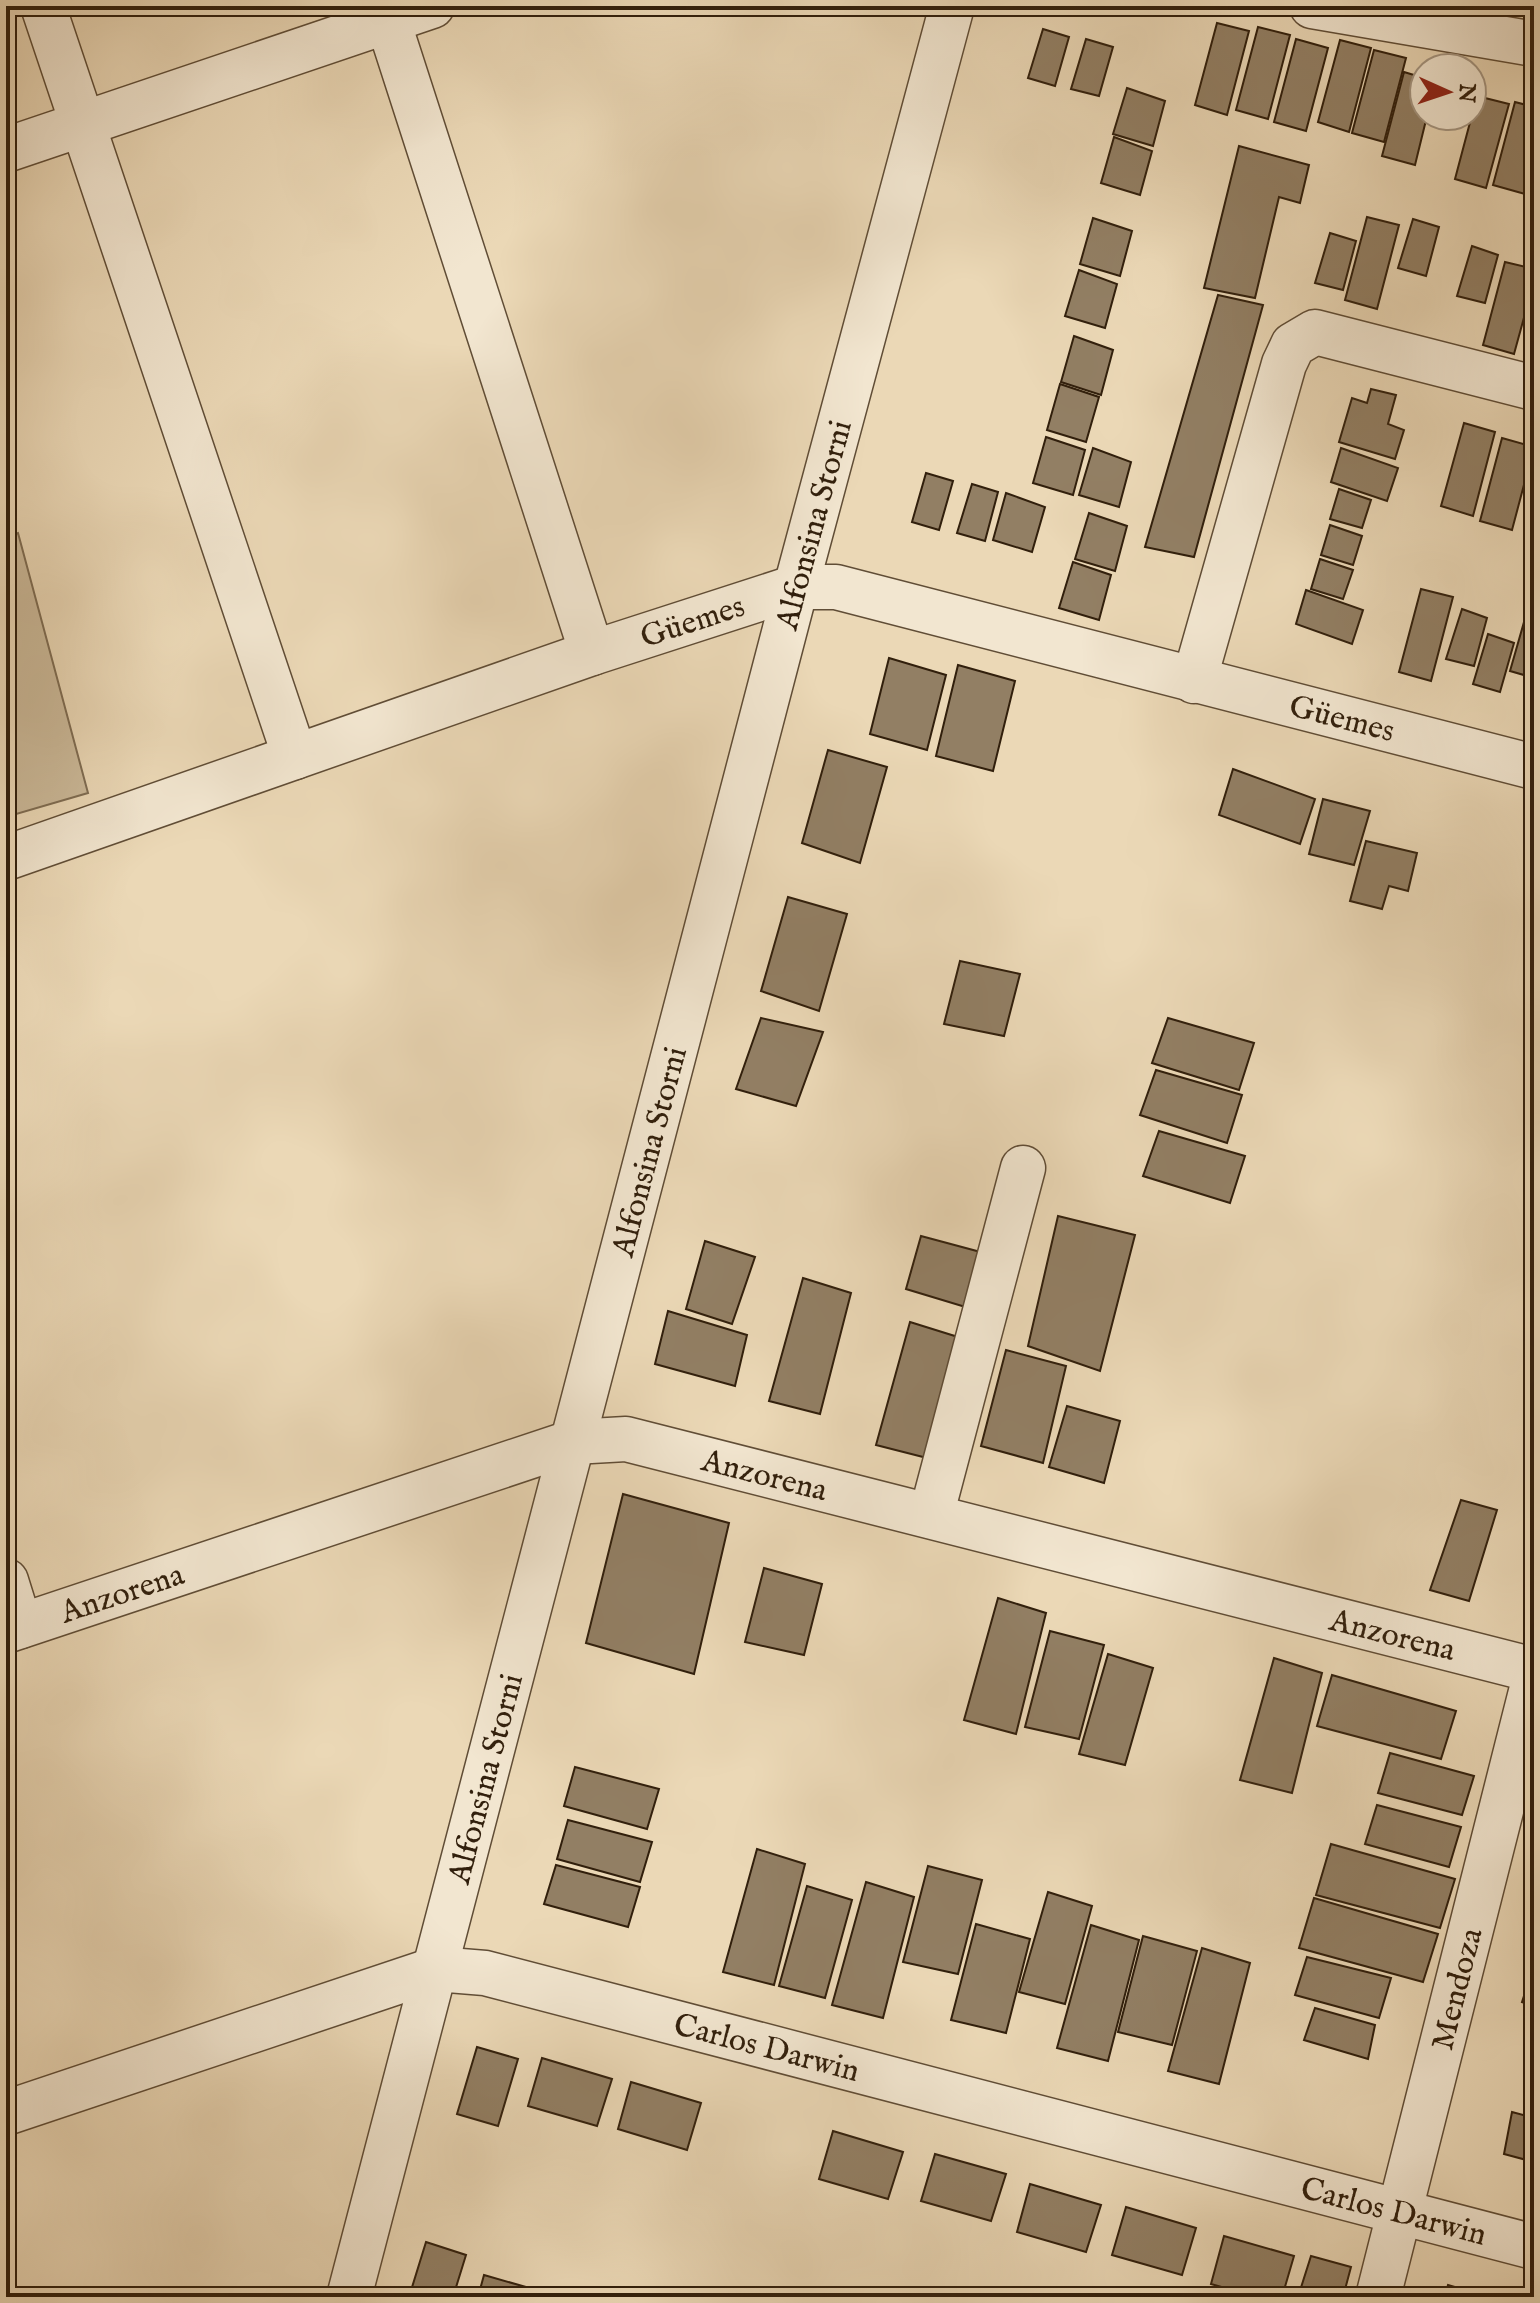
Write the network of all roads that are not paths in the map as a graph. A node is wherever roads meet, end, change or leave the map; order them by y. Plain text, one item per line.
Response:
1 (43, 6) edge
2 (432, 6) edge
3 (952, 6) edge
4 (1312, 6) edge
5 (388, 21) junction
6 (1534, 44) edge
7 (82, 124) junction
8 (6, 150) edge
9 (1534, 388) edge
10 (796, 587) junction
11 (592, 653) junction
12 (1194, 681) junction
13 (295, 757) junction
14 (1534, 767) edge
15 (6, 858) edge
16 (1023, 1168) dead end
17 (573, 1442) junction
18 (931, 1516) junction
19 (6, 1581) edge
20 (13, 1628) edge
21 (1534, 1670) edge
22 (1534, 1680) edge
23 (436, 1969) junction
24 (6, 2113) edge
25 (1400, 2213) junction
26 (1534, 2247) edge
27 (349, 2297) edge
28 (1378, 2297) edge

1 - 7 street
2 - 5 street
3 - 10 street, Alfonsina Storni
4 - 6 street
5 - 7 street
5 - 11 street
7 - 8 street
7 - 13 street
9 - 12 street
10 - 11 street, Güemes
10 - 12 street, Güemes
10 - 17 street, Alfonsina Storni
11 - 13 street, Güemes
12 - 14 street, Güemes
13 - 15 street, Güemes
16 - 18 street
17 - 18 street, Anzorena
17 - 20 street, Anzorena
17 - 23 street, Alfonsina Storni
18 - 21 street, Anzorena
19 - 20 street
22 - 25 street, Mendoza
23 - 24 street, Carlos Darwin
23 - 25 street, Carlos Darwin
23 - 27 street, Alfonsina Storni
25 - 26 street, Carlos Darwin
25 - 28 street, Mendoza

